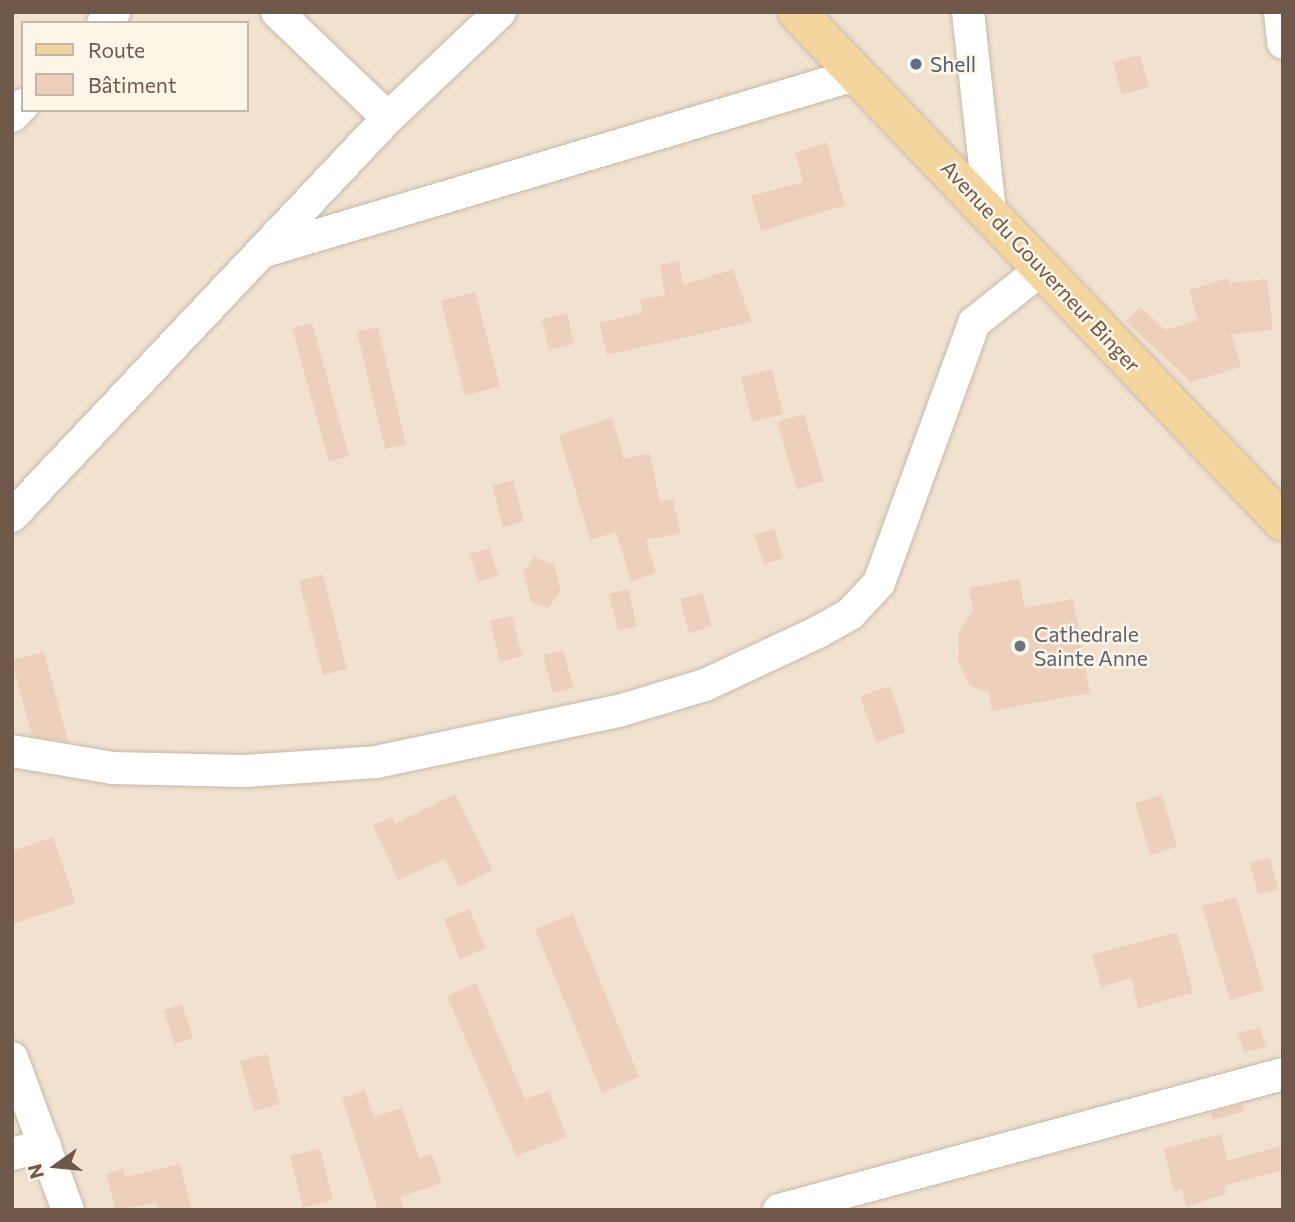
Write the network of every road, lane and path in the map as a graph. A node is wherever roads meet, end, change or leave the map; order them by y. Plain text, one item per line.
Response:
1 (277, 12) edge
2 (500, 12) edge
3 (797, 12) edge
4 (968, 12) edge
5 (1280, 12) edge
6 (1283, 43) edge
7 (858, 74) junction
8 (388, 118) junction
9 (990, 211) junction
10 (267, 251) junction
11 (1043, 268) junction
12 (12, 516) edge
13 (1283, 522) edge
14 (12, 751) edge
15 (12, 1058) edge
16 (1283, 1074) edge
17 (45, 1144) junction
18 (12, 1154) edge
19 (825, 1204) edge
20 (68, 1210) edge
21 (779, 1210) edge

1 - 8 street
2 - 8 street
3 - 7 main road, Avenue du Gouverneur Binger
4 - 9 street
5 - 6 street
7 - 9 main road, Avenue du Gouverneur Binger
7 - 10 street
8 - 10 street
9 - 11 main road, Avenue du Gouverneur Binger
10 - 12 street
11 - 13 main road, Avenue du Gouverneur Binger
11 - 14 street
15 - 17 street
16 - 19 street
17 - 18 street
17 - 20 street
19 - 21 street

